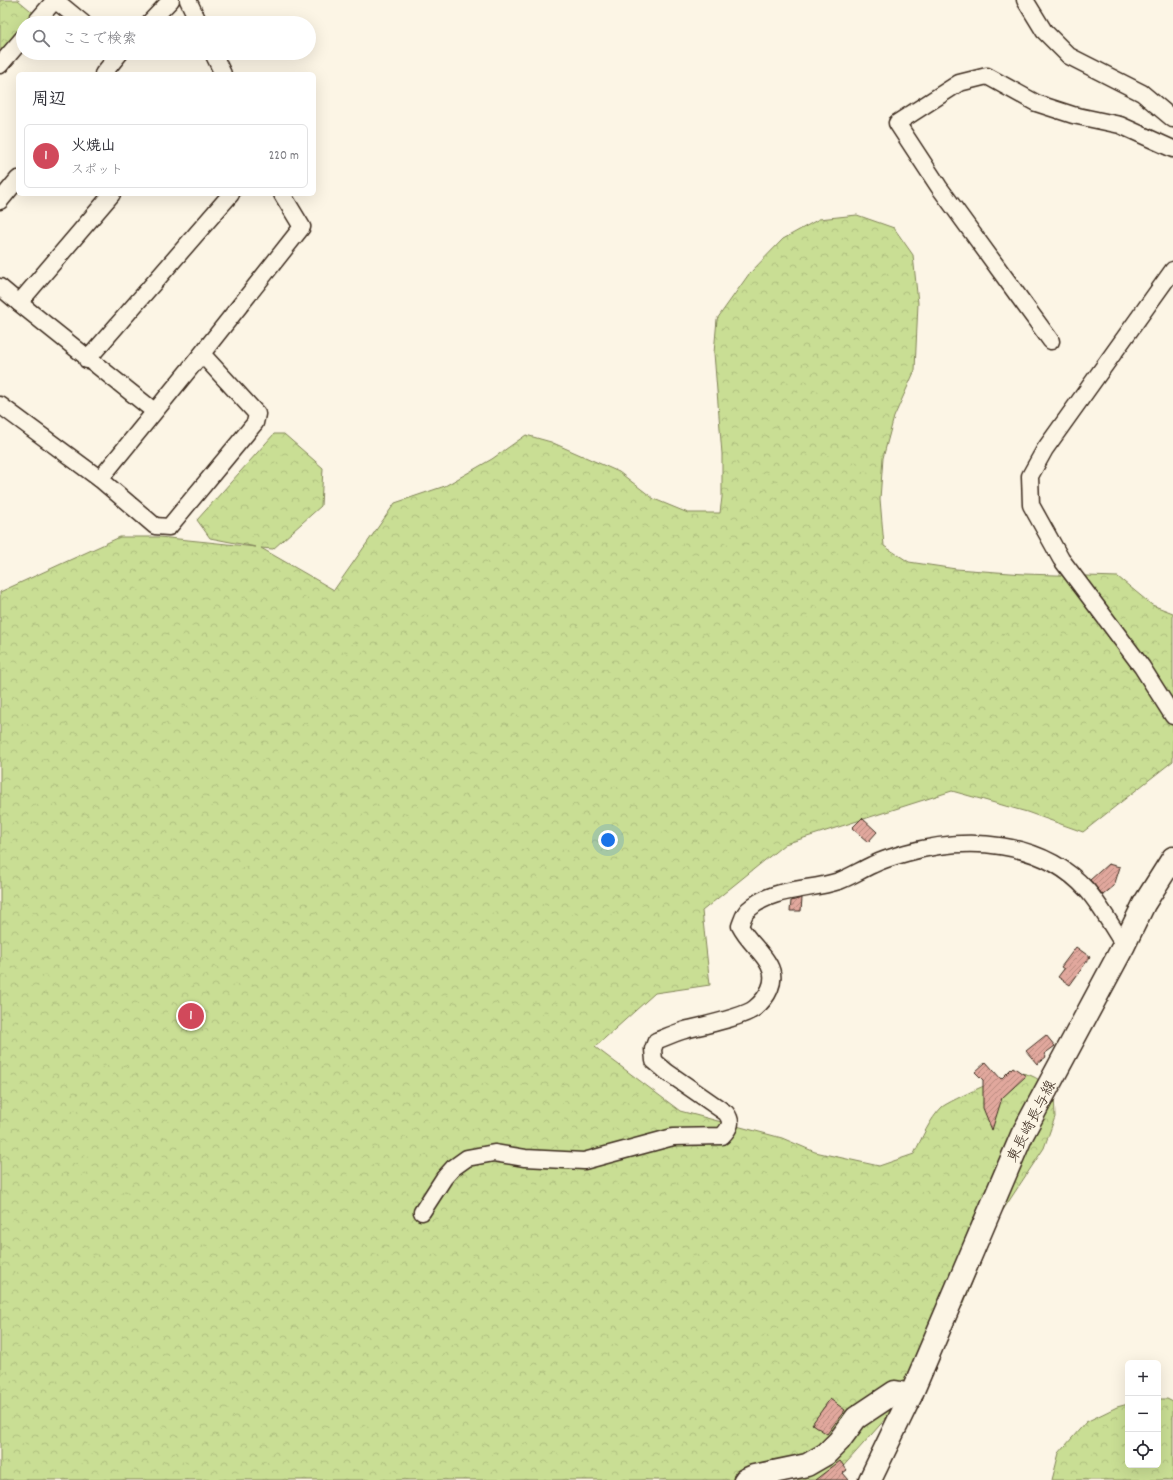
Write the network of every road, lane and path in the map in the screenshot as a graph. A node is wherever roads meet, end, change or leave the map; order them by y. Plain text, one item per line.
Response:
1 (55, 0) edge
2 (171, 0) edge
3 (188, 0) edge
4 (1025, 0) edge
5 (41, 16) edge
6 (74, 16) edge
7 (156, 16) edge
8 (196, 16) edge
9 (16, 46) edge
10 (114, 60) edge
11 (0, 64) edge
12 (105, 72) edge
13 (1173, 119) edge
14 (1173, 149) edge
15 (16, 181) edge
16 (110, 196) edge
17 (229, 196) edge
18 (283, 196) edge
19 (0, 201) edge
20 (1173, 270) edge
21 (0, 287) edge
22 (19, 303) junction
23 (1051, 341) dead end
24 (202, 354) junction
25 (88, 360) junction
26 (0, 405) edge
27 (154, 412) junction
28 (100, 479) junction
29 (1173, 716) edge
30 (1173, 858) edge
31 (1124, 945) junction
32 (422, 1212) dead end
33 (911, 1395) junction
34 (745, 1480) edge
35 (870, 1480) edge

1 - 5 street
1 - 6 street
2 - 7 street
3 - 8 street
4 - 13 street
9 - 11 street
10 - 12 street
14 - 23 street
15 - 19 street
16 - 22 street
17 - 25 street
18 - 24 street
20 - 29 street
21 - 22 street
22 - 25 street
24 - 27 street
24 - 28 street
25 - 27 street
26 - 28 street
27 - 28 street
30 - 31 main road, 東長崎長与線
31 - 32 street
31 - 33 main road, 東長崎長与線
33 - 34 main road
33 - 35 main road, 東長崎長与線

